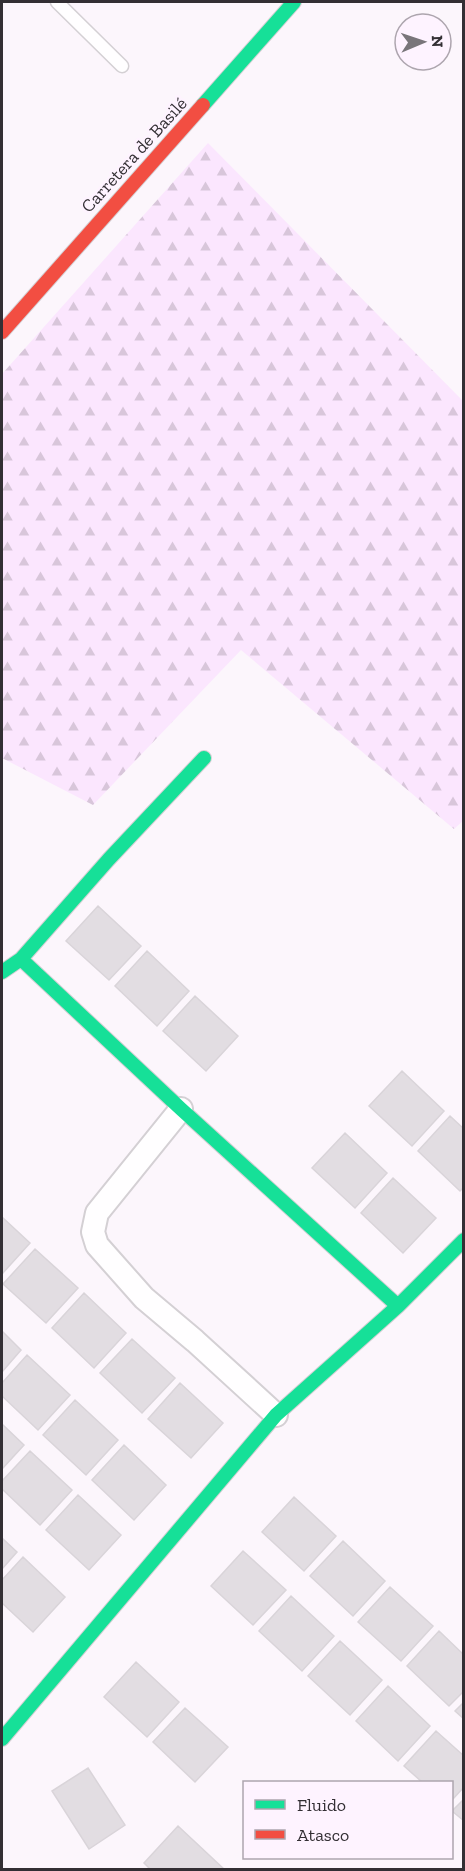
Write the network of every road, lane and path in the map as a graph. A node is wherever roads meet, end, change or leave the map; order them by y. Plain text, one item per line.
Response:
1 (57, 2) edge
2 (294, 2) edge
3 (122, 66) dead end
4 (2, 332) edge
5 (204, 758) dead end
6 (21, 959) junction
7 (2, 972) edge
8 (181, 1109) junction
9 (464, 1240) edge
10 (398, 1306) junction
11 (276, 1415) junction
12 (2, 1739) edge

1 - 3 lane
2 - 4 street, Carretera de Basilé
5 - 6 street
6 - 7 street
6 - 8 street
8 - 10 street
8 - 11 street
9 - 10 street
10 - 11 street
11 - 12 street

